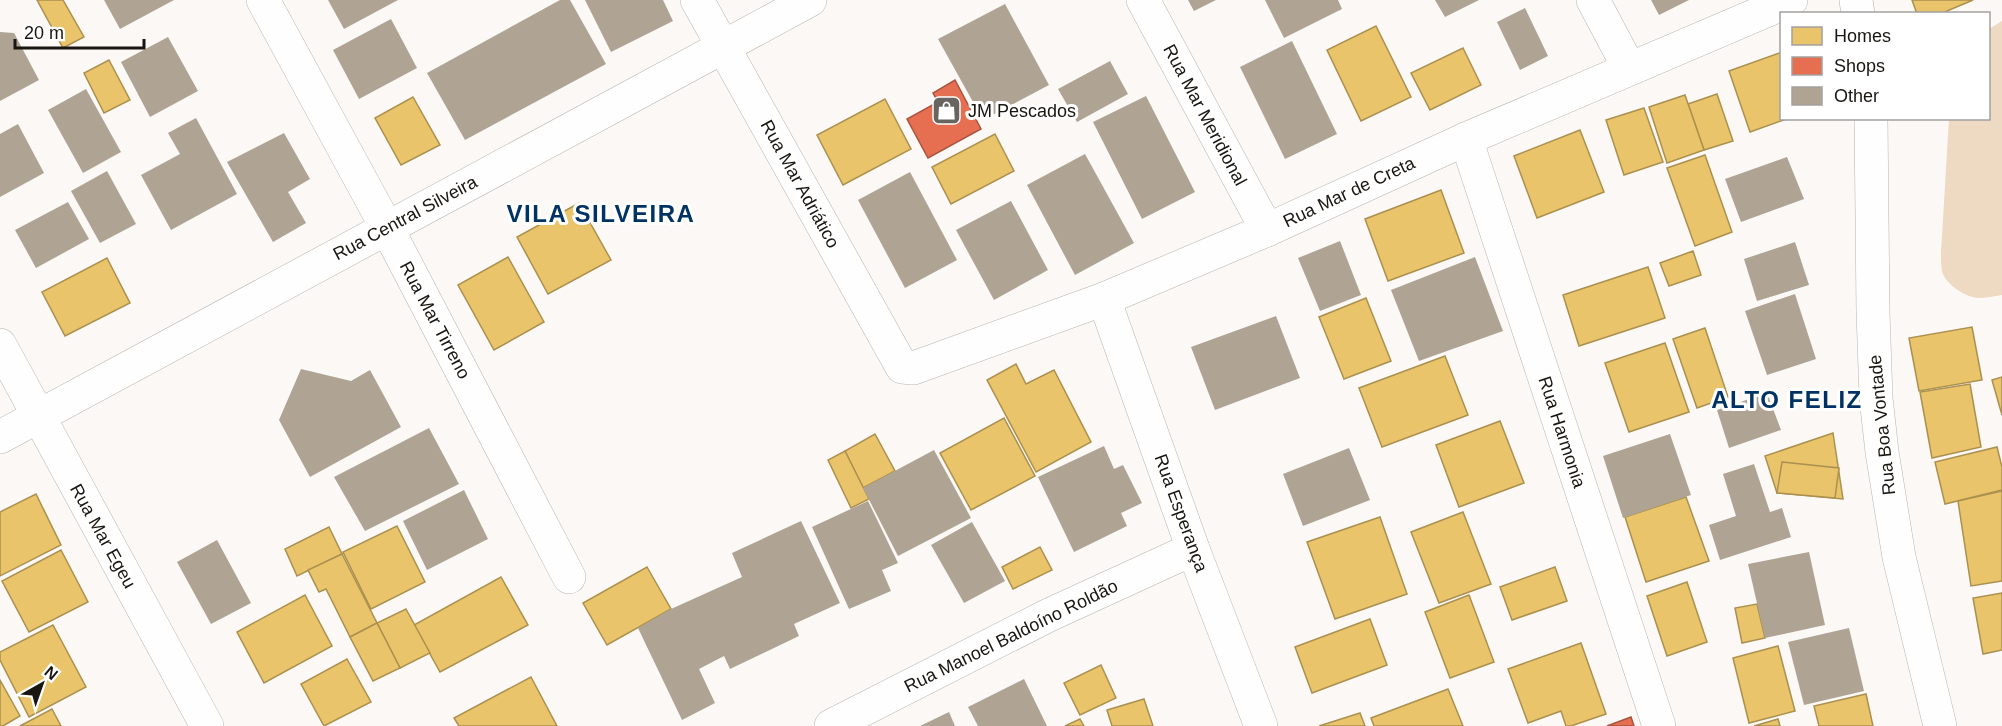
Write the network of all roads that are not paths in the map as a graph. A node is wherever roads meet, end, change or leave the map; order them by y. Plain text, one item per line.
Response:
1 (263, 0) edge
2 (698, 0) edge
3 (810, 0) edge
4 (1143, 0) edge
5 (1593, 0) edge
6 (1791, 0) edge
7 (723, 47) junction
8 (1629, 68) junction
9 (1871, 120) edge
10 (1466, 139) junction
11 (387, 228) junction
12 (1267, 230) junction
13 (1104, 299) junction
14 (0, 345) edge
15 (902, 368) joint
16 (38, 416) junction
17 (0, 437) edge
18 (1193, 549) junction
19 (569, 578) dead end
20 (207, 726) edge
21 (831, 726) edge
22 (1261, 726) edge
23 (1659, 726) edge
24 (1940, 726) edge

1 - 11 street, Rua Mar Tirreno
2 - 7 street, Rua Mar Adriático
3 - 7 street, Rua Central Silveira
4 - 12 street, Rua Mar Meridional
5 - 8 street
6 - 8 street, Rua Mar de Creta
7 - 11 street, Rua Central Silveira
7 - 15 street, Rua Mar Adriático
8 - 10 street, Rua Mar de Creta
9 - 24 street, Rua Boa Vontade
10 - 12 street, Rua Mar de Creta
10 - 23 street, Rua Harmonia
11 - 16 street, Rua Central Silveira
11 - 19 street, Rua Mar Tirreno
12 - 13 street, Rua Mar de Creta
13 - 15 street, Rua Mar de Creta
13 - 18 street, Rua Esperança
14 - 16 street, Rua Mar Egeu
16 - 17 street, Rua Central Silveira
16 - 20 street, Rua Mar Egeu
18 - 21 street, Rua Manoel Baldoíno Roldão
18 - 22 street, Rua Esperança

